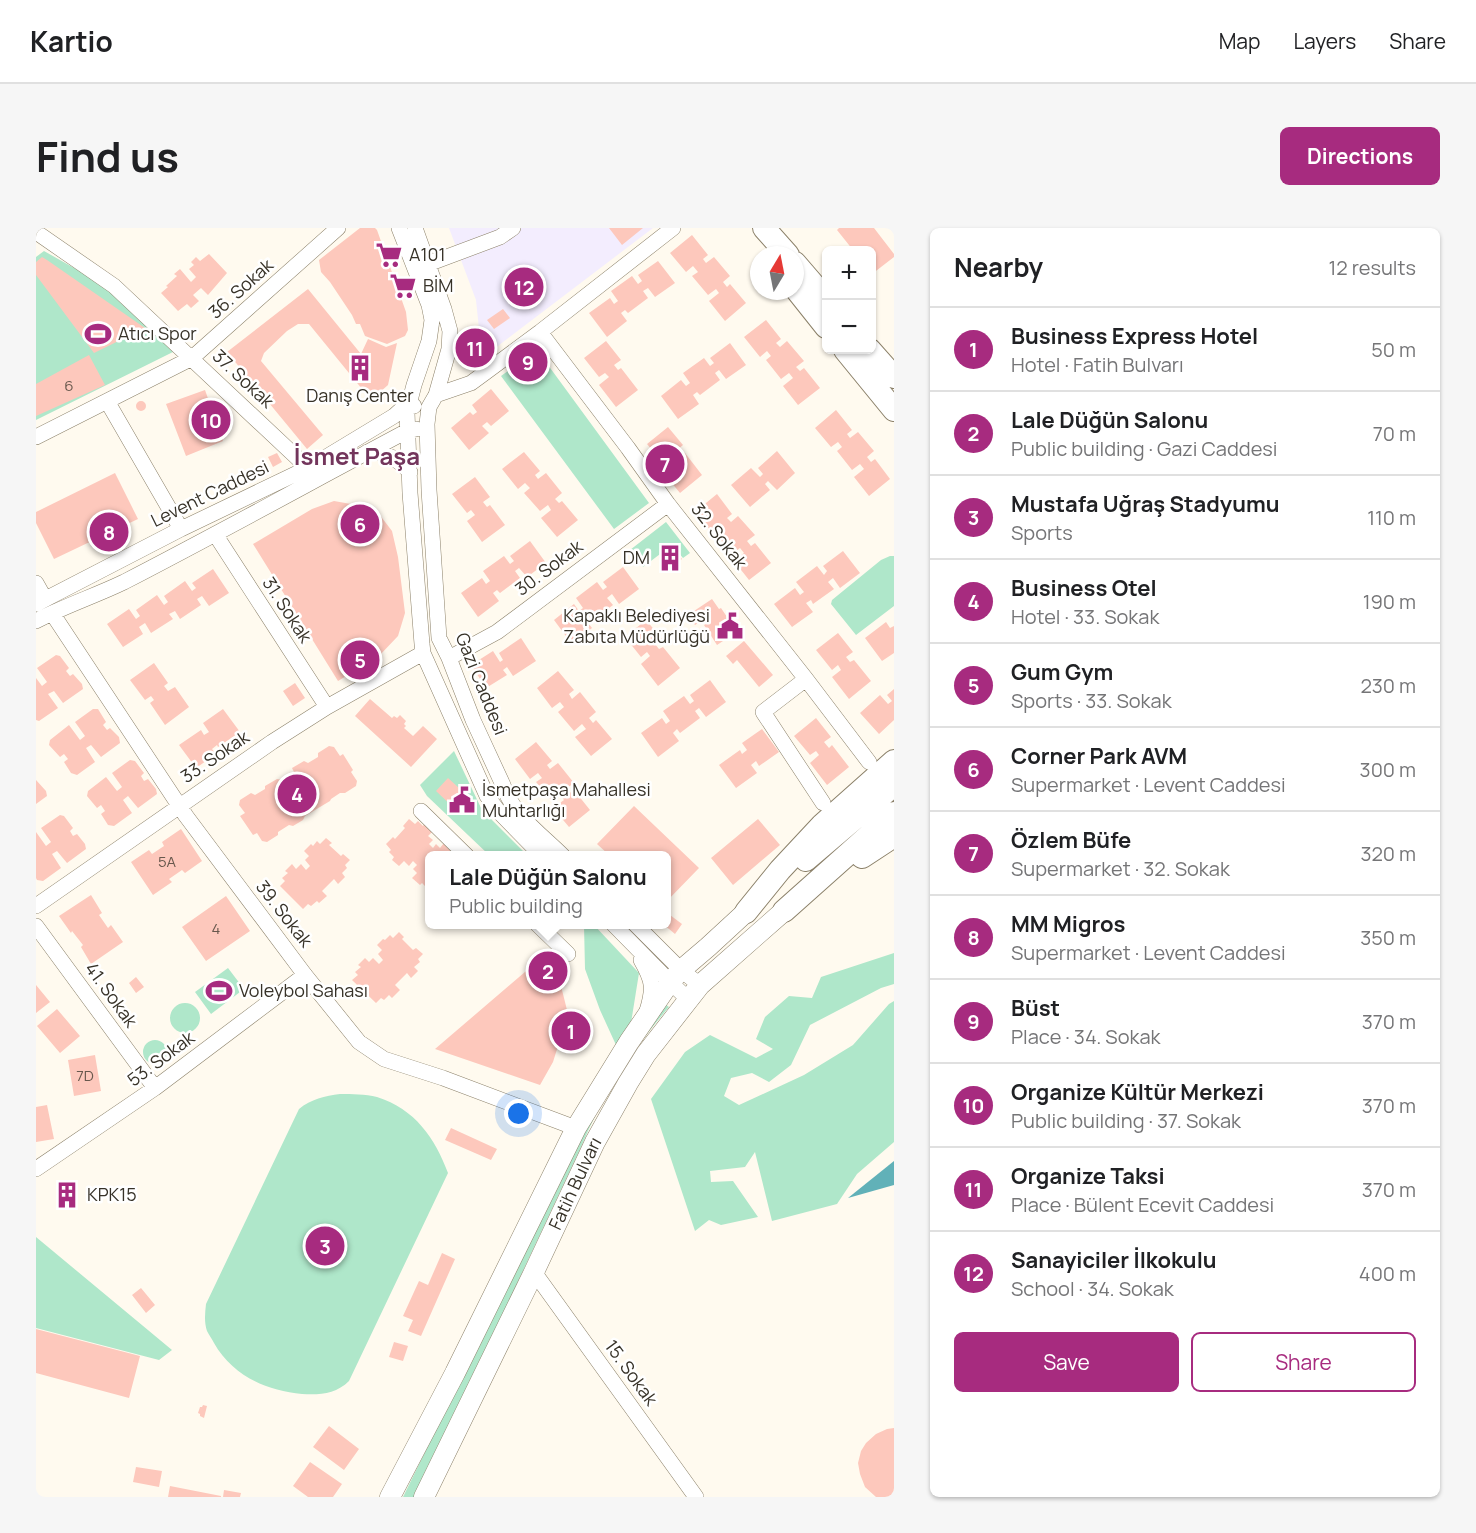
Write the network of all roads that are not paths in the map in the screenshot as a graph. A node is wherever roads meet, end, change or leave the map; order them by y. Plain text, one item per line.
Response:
1 (338, 228) edge
2 (399, 228) edge
3 (415, 228) edge
4 (513, 228) edge
5 (673, 228) edge
6 (747, 228) edge
7 (764, 228) edge
8 (37, 235) edge
9 (762, 246) edge
10 (780, 246) edge
11 (428, 264) junction
12 (804, 273) edge
13 (822, 294) edge
14 (804, 299) edge
15 (822, 322) edge
16 (540, 332) junction
17 (848, 354) edge
18 (874, 354) edge
19 (192, 358) junction
20 (894, 376) edge
21 (434, 399) junction
22 (107, 401) junction
23 (408, 406) junction
24 (894, 410) edge
25 (427, 427) junction
26 (408, 431) junction
27 (36, 437) edge
28 (367, 452) junction
29 (308, 468) junction
30 (410, 472) junction
31 (669, 504) junction
32 (181, 530) junction
33 (215, 534) junction
34 (36, 583) edge
35 (44, 605) edge
36 (36, 621) edge
37 (423, 653) junction
38 (449, 658) junction
39 (806, 679) junction
40 (327, 707) junction
41 (894, 761) edge
42 (868, 762) dead end
43 (894, 785) edge
44 (823, 803) dead end
45 (179, 805) junction
46 (421, 811) dead end
47 (894, 813) edge
48 (894, 836) edge
49 (463, 851) edge
50 (538, 851) edge
51 (559, 851) edge
52 (36, 906) edge
53 (784, 911) junction
54 (746, 912) junction
55 (36, 926) edge
56 (542, 929) edge
57 (618, 929) edge
58 (639, 929) edge
59 (631, 942) junction
60 (568, 954) dead end
61 (305, 975) junction
62 (675, 976) junction
63 (694, 992) junction
64 (644, 1020) junction
65 (155, 1088) junction
66 (576, 1128) junction
67 (36, 1169) edge
68 (534, 1272) junction
69 (390, 1497) edge
70 (424, 1497) edge
71 (696, 1497) edge

1 - 19 street, 36. Sokak
2 - 23 street
3 - 11 street, Gazi Caddesi
4 - 11 street
5 - 16 street, Levent Caddesi
6 - 9 highway
7 - 10 highway
8 - 19 street, 37. Sokak
11 - 21 street, Gazi Caddesi
12 - 13 highway
14 - 15 highway
16 - 21 street, Levent Caddesi
16 - 31 street, 32. Sokak
17 - 24 highway
18 - 20 highway
19 - 22 street, 36. Sokak
19 - 29 street, 37. Sokak
21 - 23 street, Levent Caddesi
21 - 25 street, Gazi Caddesi
22 - 27 street, 36. Sokak
22 - 32 street
23 - 26 street
23 - 29 street, Levent Caddesi
25 - 26 street, Levent Caddesi
25 - 38 street, Gazi Caddesi
26 - 28 street, Levent Caddesi
26 - 30 street
28 - 30 street
28 - 33 street, Levent Caddesi
29 - 32 street, Levent Caddesi
30 - 37 street
31 - 38 street, 30. Sokak
31 - 39 street, 32. Sokak
32 - 35 street, Levent Caddesi
33 - 35 street, Levent Caddesi
33 - 40 street, 31. Sokak
34 - 35 street, 39. Sokak
35 - 36 street, Levent Caddesi
35 - 45 street, 39. Sokak
37 - 40 street, 33. Sokak
37 - 50 street
38 - 51 street, Gazi Caddesi
39 - 42 street, 32. Sokak
39 - 44 street
40 - 45 street, 33. Sokak
41 - 54 highway
43 - 54 highway
45 - 52 street, 33. Sokak
45 - 61 street, 39. Sokak
46 - 49 street
47 - 53 highway
48 - 53 highway
53 - 63 main road, Fatih Bulvarı
54 - 62 main road, Fatih Bulvarı
55 - 65 street, 41. Sokak
56 - 60 street
57 - 59 street
58 - 62 street
59 - 62 street
59 - 64 street
61 - 65 street, 53. Sokak
61 - 66 street, 39. Sokak
62 - 63 street
62 - 64 main road, Fatih Bulvarı
63 - 68 main road, Fatih Bulvarı
64 - 66 main road, Fatih Bulvarı
65 - 67 street, 53. Sokak
66 - 69 main road, Fatih Bulvarı
68 - 70 main road, Fatih Bulvarı
68 - 71 street, 15. Sokak

